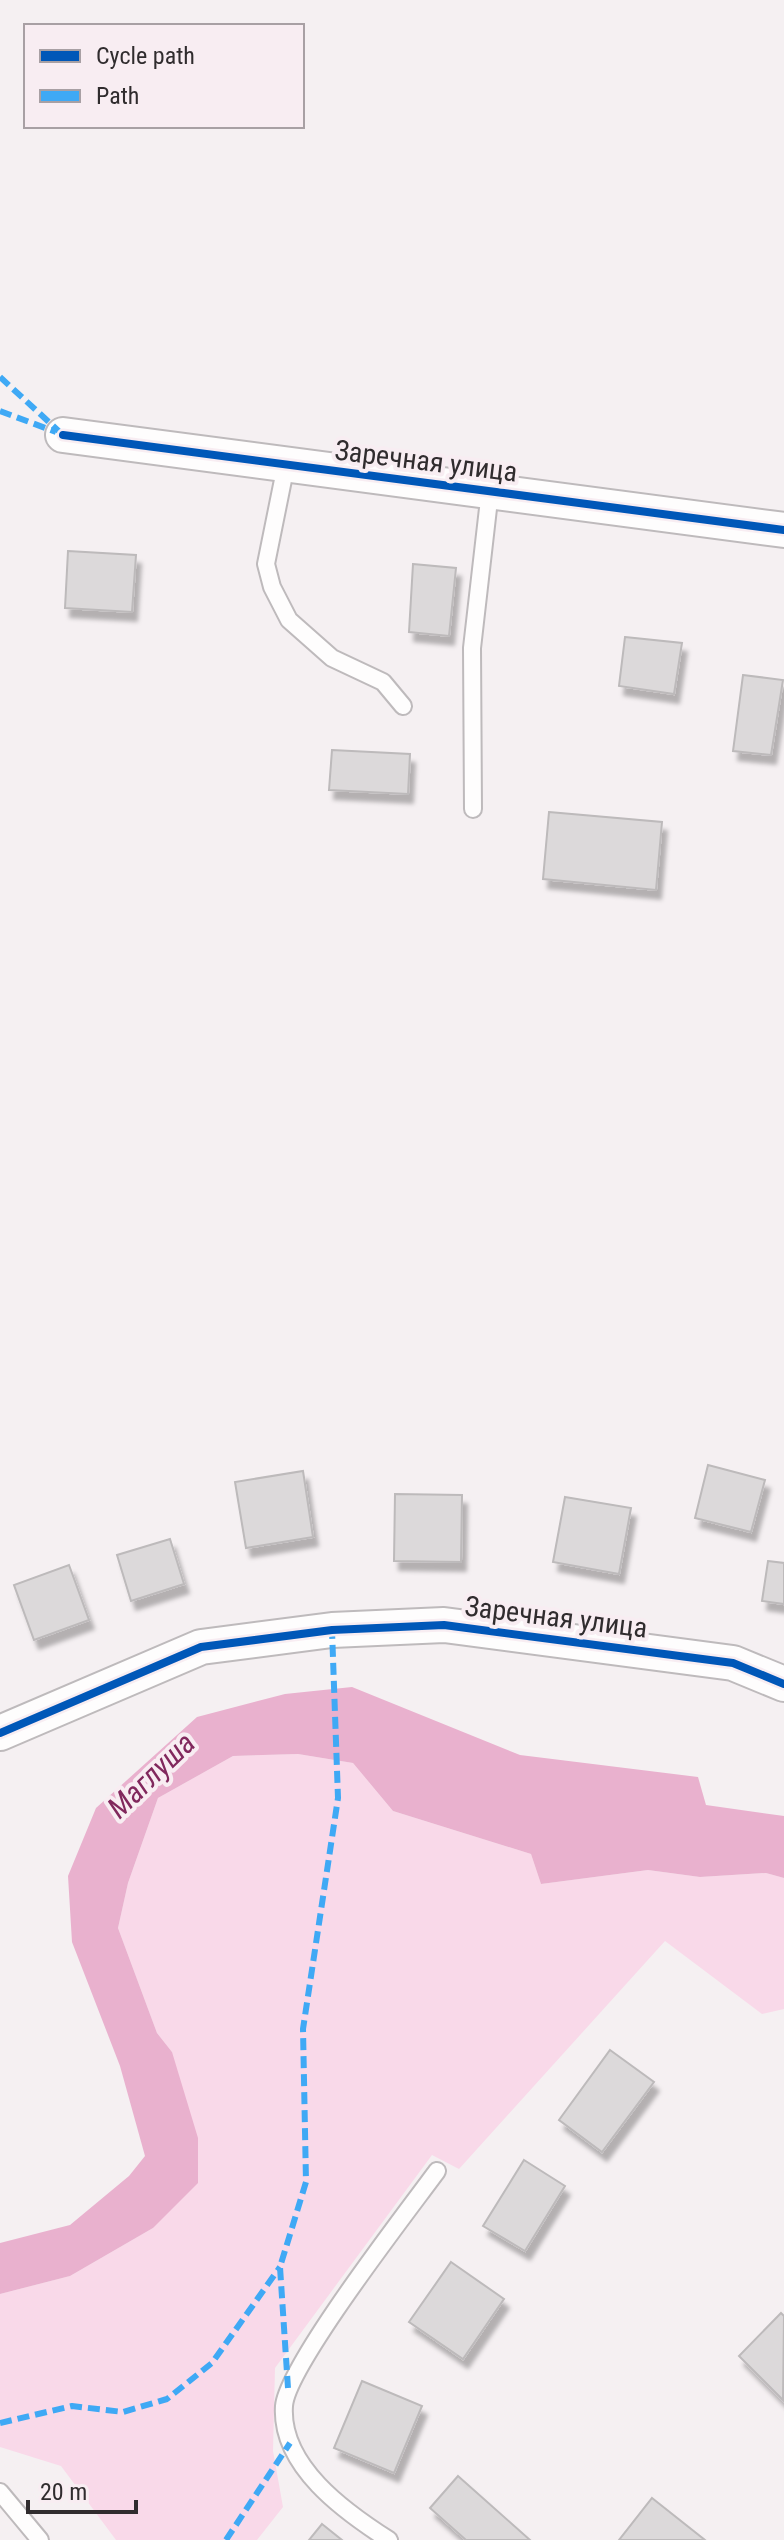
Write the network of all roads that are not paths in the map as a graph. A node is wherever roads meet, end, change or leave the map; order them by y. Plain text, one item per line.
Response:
1 (63, 435) dead end
2 (286, 465) junction
3 (490, 491) junction
4 (784, 530) edge
5 (403, 706) dead end
6 (473, 809) dead end
7 (784, 1684) edge
8 (0, 1733) edge
9 (437, 2171) dead end
10 (0, 2492) edge
11 (40, 2540) edge
12 (389, 2540) edge

1 - 2 street, Заречная улица
2 - 3 street, Заречная улица
2 - 5 lane
3 - 4 street, Заречная улица
3 - 6 lane
7 - 8 street, Заречная улица
9 - 12 lane
10 - 11 lane

